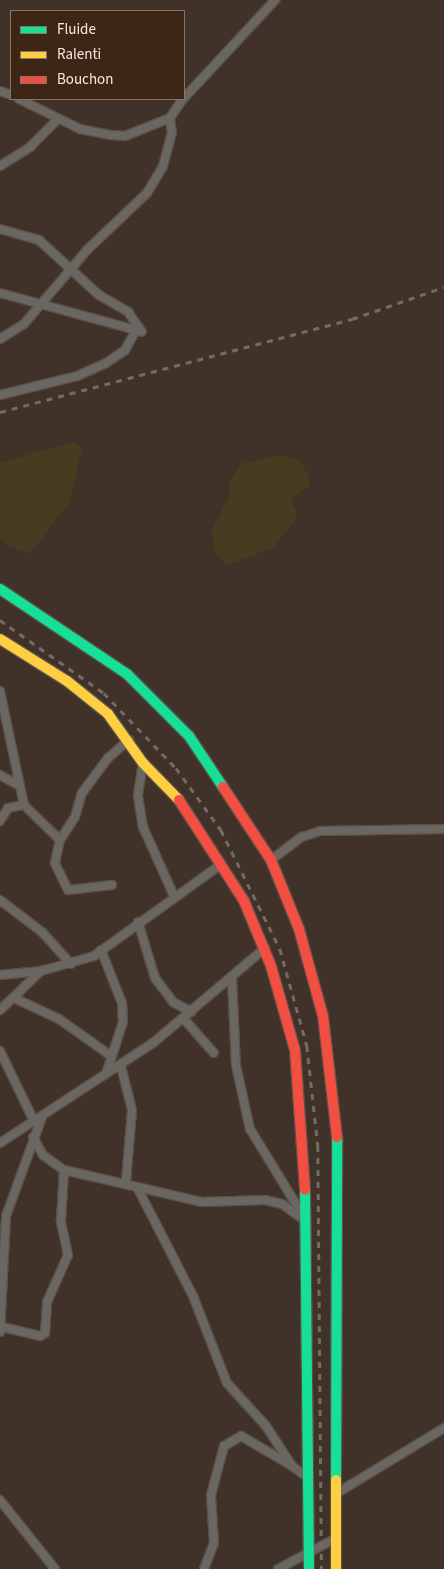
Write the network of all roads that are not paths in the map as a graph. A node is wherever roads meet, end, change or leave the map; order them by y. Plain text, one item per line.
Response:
1 (275, 0) edge
2 (185, 96) edge
3 (21, 100) edge
4 (182, 100) edge
5 (170, 118) junction
6 (58, 119) junction
7 (0, 166) edge
8 (0, 229) edge
9 (73, 270) junction
10 (0, 293) edge
11 (40, 306) junction
12 (136, 330) junction
13 (0, 339) edge
14 (0, 395) edge
15 (0, 589) edge
16 (0, 639) edge
17 (0, 691) edge
18 (129, 740) junction
19 (143, 763) junction
20 (0, 775) edge
21 (16, 784) junction
22 (24, 805) junction
23 (0, 821) edge
24 (444, 829) edge
25 (60, 840) junction
26 (271, 860) junction
27 (220, 865) junction
28 (112, 885) dead end
29 (174, 896) junction
30 (0, 900) edge
31 (138, 922) junction
32 (265, 948) junction
33 (101, 950) junction
34 (71, 964) junction
35 (41, 971) junction
36 (0, 975) edge
37 (232, 978) junction
38 (14, 998) junction
39 (0, 1010) edge
40 (192, 1012) junction
41 (184, 1019) junction
42 (0, 1051) edge
43 (214, 1053) dead end
44 (111, 1056) junction
45 (121, 1066) junction
46 (107, 1071) junction
47 (42, 1116) junction
48 (34, 1121) junction
49 (33, 1137) junction
50 (0, 1143) edge
51 (64, 1170) junction
52 (126, 1182) junction
53 (137, 1187) junction
54 (303, 1217) junction
55 (2, 1236) edge
56 (1, 1329) edge
57 (444, 1428) edge
58 (292, 1466) junction
59 (306, 1477) junction
60 (337, 1493) junction
61 (0, 1500) edge
62 (336, 1538) junction
63 (308, 1552) junction
64 (55, 1569) edge
65 (204, 1569) edge
66 (278, 1569) edge
67 (309, 1569) edge
68 (336, 1569) edge

1 - 2 street
3 - 6 street
4 - 5 street
5 - 6 street
5 - 9 street
6 - 7 street
8 - 9 street
9 - 11 street
9 - 12 street
10 - 11 street
11 - 12 street
11 - 13 street
12 - 14 street
15 - 26 street
16 - 18 street
17 - 21 street
18 - 19 street
18 - 25 street
19 - 27 street
19 - 29 street
20 - 21 street
21 - 22 street
22 - 23 street
22 - 25 street
24 - 26 street
25 - 28 street
26 - 60 street
27 - 29 street
27 - 32 street
29 - 31 street
30 - 34 street
31 - 33 street
31 - 40 street
32 - 37 street
32 - 54 street
33 - 34 street
33 - 44 street
34 - 35 street
35 - 36 street
35 - 38 street
37 - 40 street
37 - 54 street
38 - 39 street
38 - 44 street
40 - 41 street
41 - 43 street
41 - 45 street
42 - 48 street
44 - 46 street
45 - 46 street
45 - 52 street
46 - 47 street
47 - 48 street
47 - 49 street
48 - 50 street
49 - 51 street
49 - 55 street
51 - 52 street
51 - 56 street
52 - 53 street
53 - 54 street
53 - 58 street
54 - 59 street
55 - 56 street
57 - 60 street
58 - 59 street
58 - 65 street
59 - 63 street
60 - 62 street
61 - 64 street
62 - 63 street
62 - 68 street
63 - 66 street
63 - 67 street

